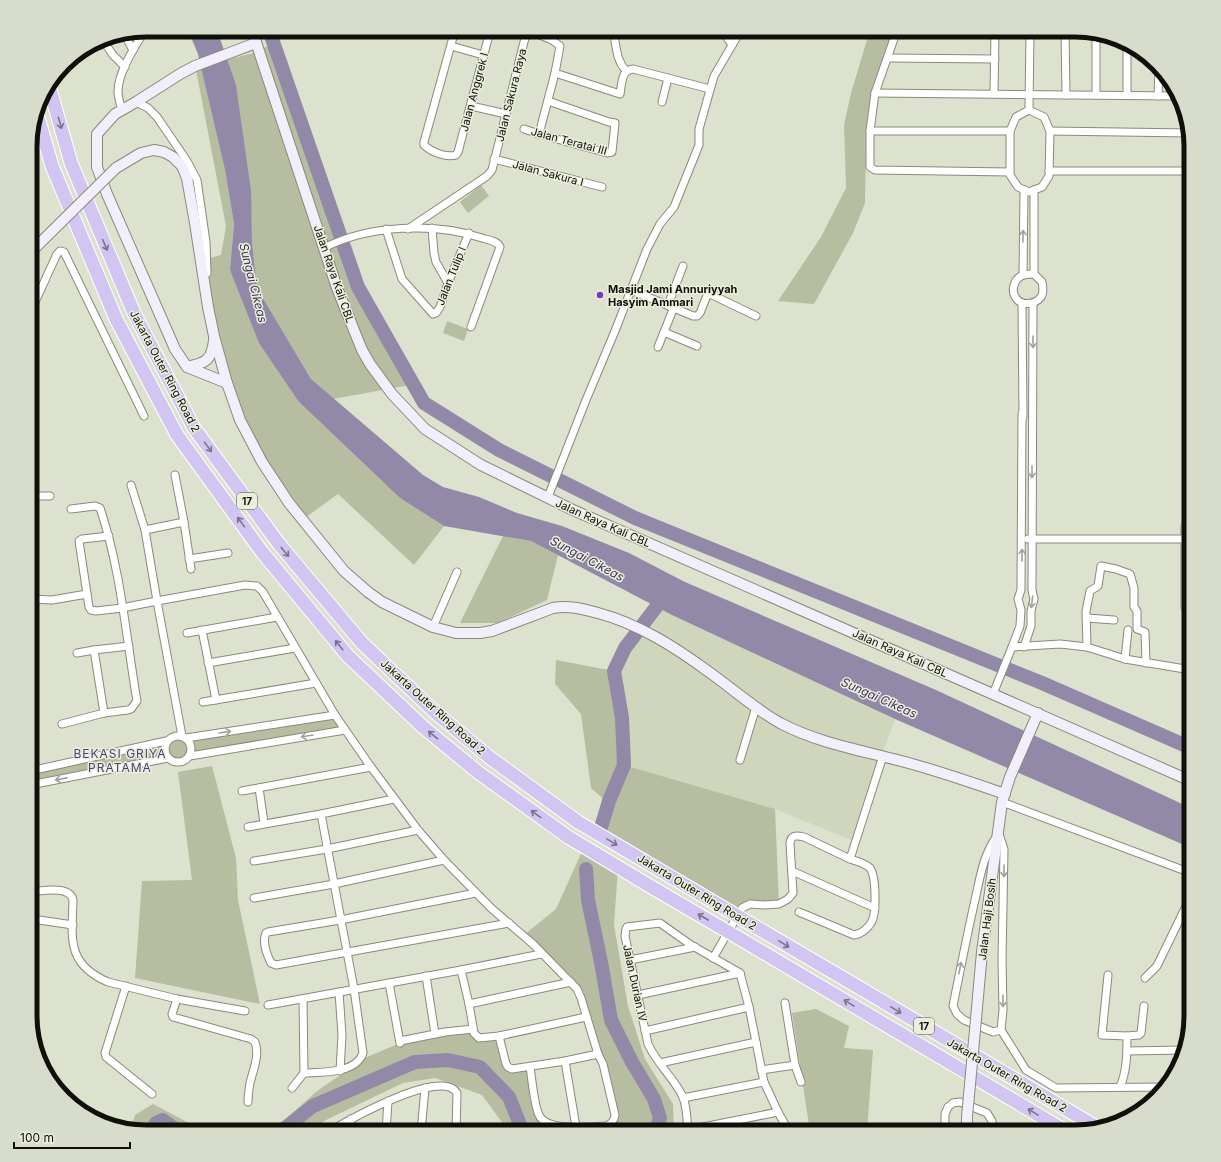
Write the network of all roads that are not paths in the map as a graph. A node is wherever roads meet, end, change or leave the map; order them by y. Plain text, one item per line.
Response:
1 (140, 37) edge
2 (254, 37) edge
3 (453, 37) edge
4 (489, 37) edge
5 (526, 37) edge
6 (545, 37) edge
7 (727, 37) edge
8 (737, 37) edge
9 (895, 37) edge
10 (995, 37) edge
11 (1030, 37) edge
12 (1065, 37) edge
13 (126, 39) edge
14 (1096, 39) edge
15 (615, 41) dead end
16 (256, 43) junction
17 (106, 45) edge
18 (732, 45) junction
19 (451, 46) junction
20 (132, 50) junction
21 (1127, 50) edge
22 (484, 55) junction
23 (888, 58) junction
24 (995, 59) junction
25 (125, 67) junction
26 (626, 71) junction
27 (555, 73) junction
28 (1159, 76) edge
29 (668, 78) junction
30 (710, 89) junction
31 (51, 93) edge
32 (875, 93) junction
33 (994, 94) junction
34 (1029, 95) junction
35 (1066, 95) junction
36 (1096, 95) junction
37 (1127, 95) junction
38 (1158, 96) junction
39 (1172, 96) edge
40 (548, 101) junction
41 (136, 102) junction
42 (662, 102) dead end
43 (471, 106) junction
44 (122, 110) junction
45 (1029, 110) junction
46 (506, 114) junction
47 (40, 124) edge
48 (524, 129) dead end
49 (870, 131) junction
50 (1010, 131) junction
51 (1050, 131) junction
52 (539, 134) junction
53 (1183, 134) edge
54 (494, 159) junction
55 (1049, 171) junction
56 (1184, 171) edge
57 (1010, 172) junction
58 (602, 188) dead end
59 (1024, 190) junction
60 (1034, 190) junction
61 (432, 228) junction
62 (386, 229) junction
63 (408, 229) junction
64 (469, 233) junction
65 (37, 246) edge
66 (324, 248) junction
67 (683, 266) dead end
68 (1034, 274) junction
69 (1023, 275) junction
70 (448, 282) junction
71 (631, 290) junction
72 (37, 298) edge
73 (1022, 303) junction
74 (1033, 303) junction
75 (671, 306) junction
76 (208, 307) junction
77 (756, 316) dead end
78 (471, 327) dead end
79 (664, 332) junction
80 (214, 336) junction
81 (697, 346) dead end
82 (658, 347) dead end
83 (187, 367) junction
84 (227, 383) junction
85 (1022, 415) junction
86 (144, 416) dead end
87 (1033, 417) junction
88 (175, 475) dead end
89 (131, 485) dead end
90 (37, 496) edge
91 (50, 496) dead end
92 (548, 497) junction
93 (71, 509) dead end
94 (184, 522) junction
95 (145, 530) junction
96 (110, 536) junction
97 (1022, 539) junction
98 (1032, 539) junction
99 (1184, 539) edge
100 (228, 553) dead end
101 (189, 559) junction
102 (191, 569) dead end
103 (457, 572) dead end
104 (86, 594) junction
105 (37, 599) edge
106 (157, 601) junction
107 (122, 608) junction
108 (278, 617) junction
109 (1087, 618) junction
110 (1114, 620) dead end
111 (433, 627) junction
112 (202, 630) junction
113 (1128, 630) dead end
114 (187, 633) dead end
115 (129, 646) junction
116 (1024, 646) junction
117 (1012, 647) junction
118 (1087, 647) junction
119 (295, 648) junction
120 (94, 650) junction
121 (77, 653) dead end
122 (1125, 659) junction
123 (208, 663) junction
124 (1146, 663) junction
125 (1184, 669) edge
126 (316, 683) junction
127 (993, 694) junction
128 (216, 700) junction
129 (203, 702) dead end
130 (756, 707) junction
131 (104, 713) junction
132 (1038, 713) junction
133 (335, 715) junction
134 (62, 724) dead end
135 (345, 730) junction
136 (184, 737) junction
137 (166, 741) junction
138 (190, 756) junction
139 (883, 756) junction
140 (168, 758) junction
141 (740, 760) dead end
142 (371, 767) junction
143 (37, 769) edge
144 (1184, 778) edge
145 (37, 784) edge
146 (259, 788) junction
147 (242, 791) dead end
148 (1003, 798) junction
149 (394, 799) junction
150 (321, 814) junction
151 (264, 823) junction
152 (248, 826) dead end
153 (418, 830) junction
154 (999, 833) junction
155 (327, 849) junction
156 (850, 859) junction
157 (444, 860) junction
158 (254, 861) dead end
159 (1184, 870) edge
160 (792, 871) junction
161 (334, 884) junction
162 (37, 891) edge
163 (476, 893) junction
164 (254, 898) dead end
165 (875, 908) junction
166 (1184, 910) edge
167 (799, 912) dead end
168 (37, 919) edge
169 (340, 920) junction
170 (509, 923) junction
171 (72, 925) junction
172 (695, 947) junction
173 (347, 953) junction
174 (541, 954) junction
175 (713, 958) junction
176 (630, 960) junction
177 (461, 970) junction
178 (740, 973) junction
179 (1108, 975) dead end
180 (426, 976) junction
181 (1145, 978) dead end
182 (571, 982) junction
183 (389, 983) junction
184 (126, 986) junction
185 (354, 989) junction
186 (339, 992) junction
187 (638, 995) junction
188 (177, 998) junction
189 (303, 998) junction
190 (785, 1003) dead end
191 (469, 1004) junction
192 (268, 1005) dead end
193 (1144, 1006) dead end
194 (749, 1007) junction
195 (245, 1011) dead end
196 (586, 1017) junction
197 (473, 1029) junction
198 (1001, 1030) junction
199 (645, 1031) junction
200 (435, 1034) junction
201 (499, 1036) junction
202 (1126, 1036) junction
203 (756, 1042) junction
204 (1178, 1050) edge
205 (1127, 1051) junction
206 (598, 1054) junction
207 (565, 1061) junction
208 (660, 1063) junction
209 (796, 1065) junction
210 (530, 1067) junction
211 (340, 1070) junction
212 (761, 1070) junction
213 (304, 1073) junction
214 (764, 1082) junction
215 (802, 1082) dead end
216 (1120, 1086) junction
217 (1158, 1087) edge
218 (292, 1088) dead end
219 (425, 1088) junction
220 (152, 1094) dead end
221 (683, 1098) junction
222 (388, 1101) junction
223 (248, 1102) dead end
224 (778, 1112) junction
225 (351, 1119) junction
226 (1091, 1124) edge
227 (340, 1125) edge
228 (351, 1125) edge
229 (386, 1125) edge
230 (422, 1125) edge
231 (456, 1125) edge
232 (553, 1125) edge
233 (576, 1125) edge
234 (608, 1125) edge
235 (687, 1125) edge
236 (716, 1125) edge
237 (785, 1125) edge
238 (945, 1125) edge
239 (966, 1125) edge
240 (992, 1125) edge
241 (1055, 1125) edge

1 - 20 street
2 - 16 street, Jalan Raya Kali CBL
3 - 19 street
4 - 22 street, Jalan Anggrek I
5 - 46 street, Jalan Sakura Raya
6 - 27 street
7 - 18 street
8 - 18 street
9 - 23 street
10 - 24 street
11 - 34 street
12 - 35 street
13 - 20 street
14 - 36 street
15 - 26 street
16 - 41 street
16 - 66 street, Jalan Raya Kali CBL
17 - 25 street
18 - 30 street
19 - 22 street
19 - 43 street, Jalan Anggrek I
20 - 25 street
21 - 37 street
22 - 43 street, Jalan Anggrek I
23 - 24 street
23 - 32 street
24 - 33 street
25 - 44 street
26 - 27 street
26 - 29 street
27 - 40 street
28 - 38 street
29 - 30 street
29 - 42 street
30 - 71 street
31 -> 226 highway, Jakarta Outer Ring Road 2 / 17, bridge
32 - 33 street
32 - 49 street
33 - 34 street
34 - 35 street
34 - 45 street
35 - 36 street
36 - 37 street
37 - 38 street
38 - 39 street
40 - 52 street
40 - 52 street, Jalan Teratai III
41 - 44 street
41 - 76 street
43 - 46 street
44 - 83 street
45 - 50 street
45 - 51 street
46 - 54 street, Jalan Sakura Raya
241 -> 47 highway, Jakarta Outer Ring Road 2 / 17, bridge
48 - 52 street, Jalan Teratai III
49 - 50 street
49 - 57 street
50 - 57 street
51 - 53 street
51 - 55 street
54 - 58 street, Jalan Sakura I
54 - 63 street, Jalan Sakura Raya
55 - 56 street
55 - 60 street
57 - 59 street
59 - 60 street
69 -> 59 street
60 - 68 street
61 - 63 street
61 - 64 street
61 - 70 street
62 - 63 street
62 - 66 street
62 - 70 street, Jalan Tulip I
64 - 70 street, Jalan Tulip I
64 - 78 street
65 - 76 street, bridge
66 - 92 street, Jalan Raya Kali CBL
67 - 75 street
68 - 69 street
68 - 74 street
69 - 73 street
71 - 75 street
71 - 92 street
72 - 86 street
73 - 74 street
73 - 85 street
74 -> 87 street
75 - 77 street
75 - 79 street
76 - 80 street
79 - 81 street
79 - 82 street
80 - 83 street
80 - 84 street
83 - 84 street
84 - 111 street
85 - 87 street
85 - 97 street
87 -> 98 street
88 - 94 street
89 - 95 street
90 - 91 street
92 - 127 street, Jalan Raya Kali CBL
93 - 96 street
94 - 95 street
94 - 101 street
95 - 106 street
96 - 104 street
96 - 107 street
97 - 98 street
117 -> 97 street
98 - 99 street
98 -> 116 street
100 - 101 street
101 - 102 street
103 - 111 street
104 - 105 street
104 - 107 street
106 - 107 street
106 - 108 street
106 - 136 street
107 - 115 street
108 - 112 street
108 - 119 street
109 - 110 street
109 - 118 street
109 - 124 street
111 - 130 street
112 - 114 street
112 - 123 street
113 - 122 street
115 - 120 street
115 - 131 street
116 - 117 street
116 - 118 street
117 - 127 street
118 - 122 street
119 - 123 street
119 - 126 street
120 - 121 street
120 - 131 street
122 - 124 street
123 - 128 street
124 - 125 street
126 - 128 street
126 - 133 street
127 - 132 street, Jalan Raya Kali CBL
128 - 129 street
130 - 139 street
130 - 141 street
131 - 134 street
132 - 144 street, Jalan Raya Kali CBL
132 - 148 street, Jalan Haji Bosih
133 - 135 street
136 -> 133 street
135 -> 138 street
135 - 142 street
136 - 137 street
136 - 138 street
137 - 140 street
137 - 143 street
138 - 140 street
139 - 148 street
139 - 156 street
140 -> 145 street
142 - 146 street
142 - 149 street
146 - 147 street
146 - 151 street
148 - 154 street, Jalan Haji Bosih
148 - 159 street
149 - 150 street
149 - 153 street
150 - 151 street
150 - 155 street
151 - 152 street
153 - 155 street
153 - 157 street
154 -> 198 street
198 -> 154 street
154 - 239 street, Jalan Haji Bosih, bridge
155 - 158 street
155 - 161 street
156 - 160 street
156 - 165 street
157 - 161 street
157 - 163 street
160 - 165 street
160 - 175 street
161 - 164 street
161 - 169 street
162 - 171 street
163 - 169 street
163 - 170 street
165 - 167 street
166 - 181 street
168 - 171 street
169 - 173 street
169 - 173 street
170 - 173 street
170 - 174 street
171 - 184 street
172 - 175 street, Jalan Durian IV
172 - 176 street
172 - 176 street, Jalan Durian IV
173 - 185 street
174 - 177 street
174 - 182 street
175 - 178 street, Jalan Durian IV
176 - 187 street, Jalan Durian IV
177 - 180 street
177 - 191 street
178 - 187 street
178 - 194 street
179 - 202 street
180 - 183 street
180 - 200 street
182 - 191 street
182 - 196 street
183 - 185 street
183 - 200 street
184 - 188 street
184 - 220 street
185 - 186 street
185 - 211 street
186 - 189 street
186 - 211 street
187 - 199 street, Jalan Durian IV
188 - 195 street
188 - 223 street
189 - 192 street
189 - 213 street
190 - 209 street
191 - 197 street
193 - 202 street
194 - 199 street
194 - 203 street
196 - 201 street
196 - 206 street
197 - 200 street
197 - 201 street
198 - 216 street
199 - 208 street, Jalan Durian IV
201 - 210 street
202 - 205 street
203 - 208 street
203 - 212 street
204 - 205 street
205 - 216 street
206 - 207 street
206 - 234 street
207 - 210 street
207 - 233 street
208 - 221 street, Jalan Durian IV
209 - 212 street
209 - 215 street
210 - 232 street
211 - 213 street
212 - 214 street
213 - 218 street
214 - 221 street
214 - 224 street
216 - 217 street
219 - 222 street
219 - 230 street
219 - 231 street
221 - 235 street, Jalan Durian IV
222 - 225 street
222 - 229 street
224 - 236 street
224 - 237 street
225 - 227 street
225 - 228 street
238 - 240 street

